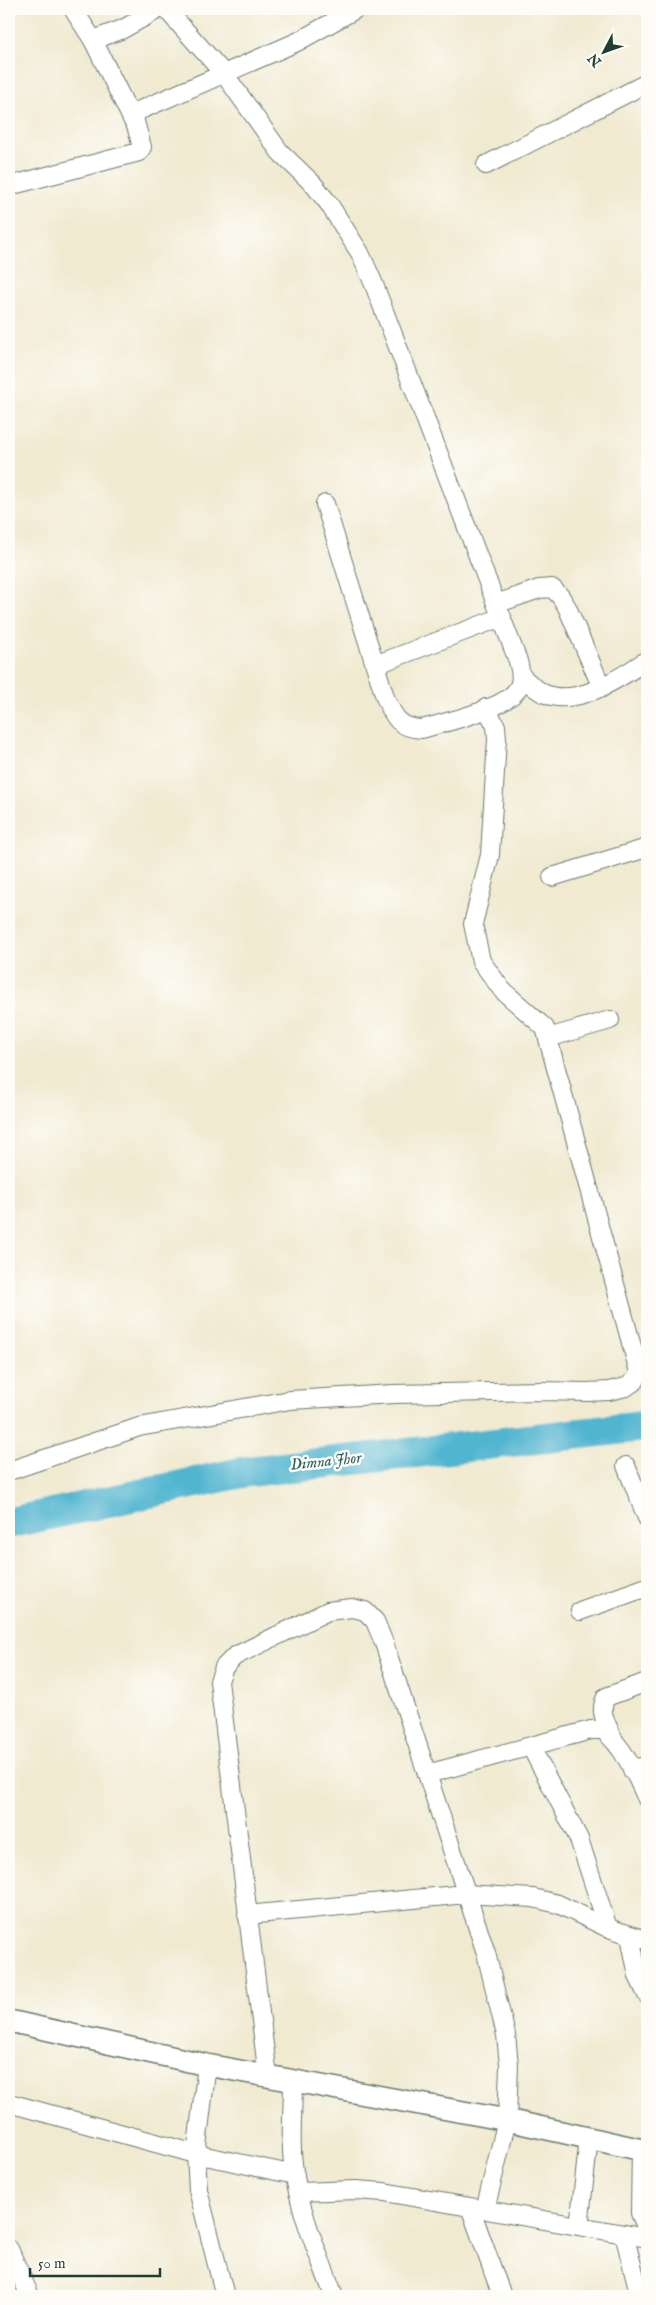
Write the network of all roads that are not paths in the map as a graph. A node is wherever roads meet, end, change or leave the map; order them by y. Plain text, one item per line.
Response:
1 (73, 9) edge
2 (160, 9) edge
3 (166, 9) edge
4 (356, 9) edge
5 (94, 40) junction
6 (225, 75) junction
7 (647, 84) edge
8 (134, 123) junction
9 (486, 165) dead end
10 (9, 186) edge
11 (325, 504) dead end
12 (499, 611) junction
13 (647, 660) edge
14 (375, 665) junction
15 (522, 677) junction
16 (602, 688) junction
17 (486, 708) junction
18 (647, 848) edge
19 (552, 877) dead end
20 (610, 1020) dead end
21 (548, 1038) junction
22 (626, 1466) dead end
23 (9, 1471) edge
24 (647, 1518) edge
25 (647, 1587) edge
26 (580, 1611) dead end
27 (647, 1682) edge
28 (613, 1738) junction
29 (531, 1746) junction
30 (640, 1767) edge
31 (426, 1774) junction
32 (647, 1799) edge
33 (466, 1894) junction
34 (248, 1915) junction
35 (608, 1928) junction
36 (630, 1936) junction
37 (647, 1940) edge
38 (647, 1995) edge
39 (9, 2021) edge
40 (207, 2065) junction
41 (268, 2077) junction
42 (293, 2082) junction
43 (9, 2103) edge
44 (507, 2120) junction
45 (589, 2138) junction
46 (644, 2150) edge
47 (196, 2154) junction
48 (296, 2184) junction
49 (478, 2209) junction
50 (579, 2226) junction
51 (647, 2229) edge
52 (624, 2234) junction
53 (647, 2238) edge
54 (9, 2249) edge
55 (30, 2296) edge
56 (225, 2296) edge
57 (334, 2296) edge
58 (502, 2296) edge
59 (640, 2296) edge

1 - 5 street
2 - 5 street
3 - 6 street
4 - 6 street
5 - 8 street
6 - 8 street
6 - 12 street
7 - 9 street
8 - 10 street
11 - 14 street
12 - 14 street
12 - 15 street
12 - 16 street
13 - 16 street
14 - 17 street
15 - 16 street
15 - 17 street
17 - 21 street
18 - 19 street
20 - 21 street
21 - 23 street
22 - 24 street
25 - 26 street
27 - 28 street
28 - 29 street
28 - 30 street
29 - 31 street
29 - 35 street
30 - 32 street
31 - 33 street
31 - 34 street
33 - 34 street
33 - 35 street
33 - 44 street
34 - 41 street
35 - 36 street
36 - 37 street
36 - 38 street
39 - 40 street
40 - 41 street
40 - 47 street
41 - 42 street
42 - 44 street
42 - 48 street
43 - 47 street
44 - 45 street
44 - 49 street
45 - 46 street
45 - 50 street
46 - 51 street
47 - 48 street
47 - 56 street
48 - 49 street
48 - 57 street
49 - 50 street
49 - 58 street
50 - 52 street
52 - 53 street
52 - 59 street
54 - 55 street

